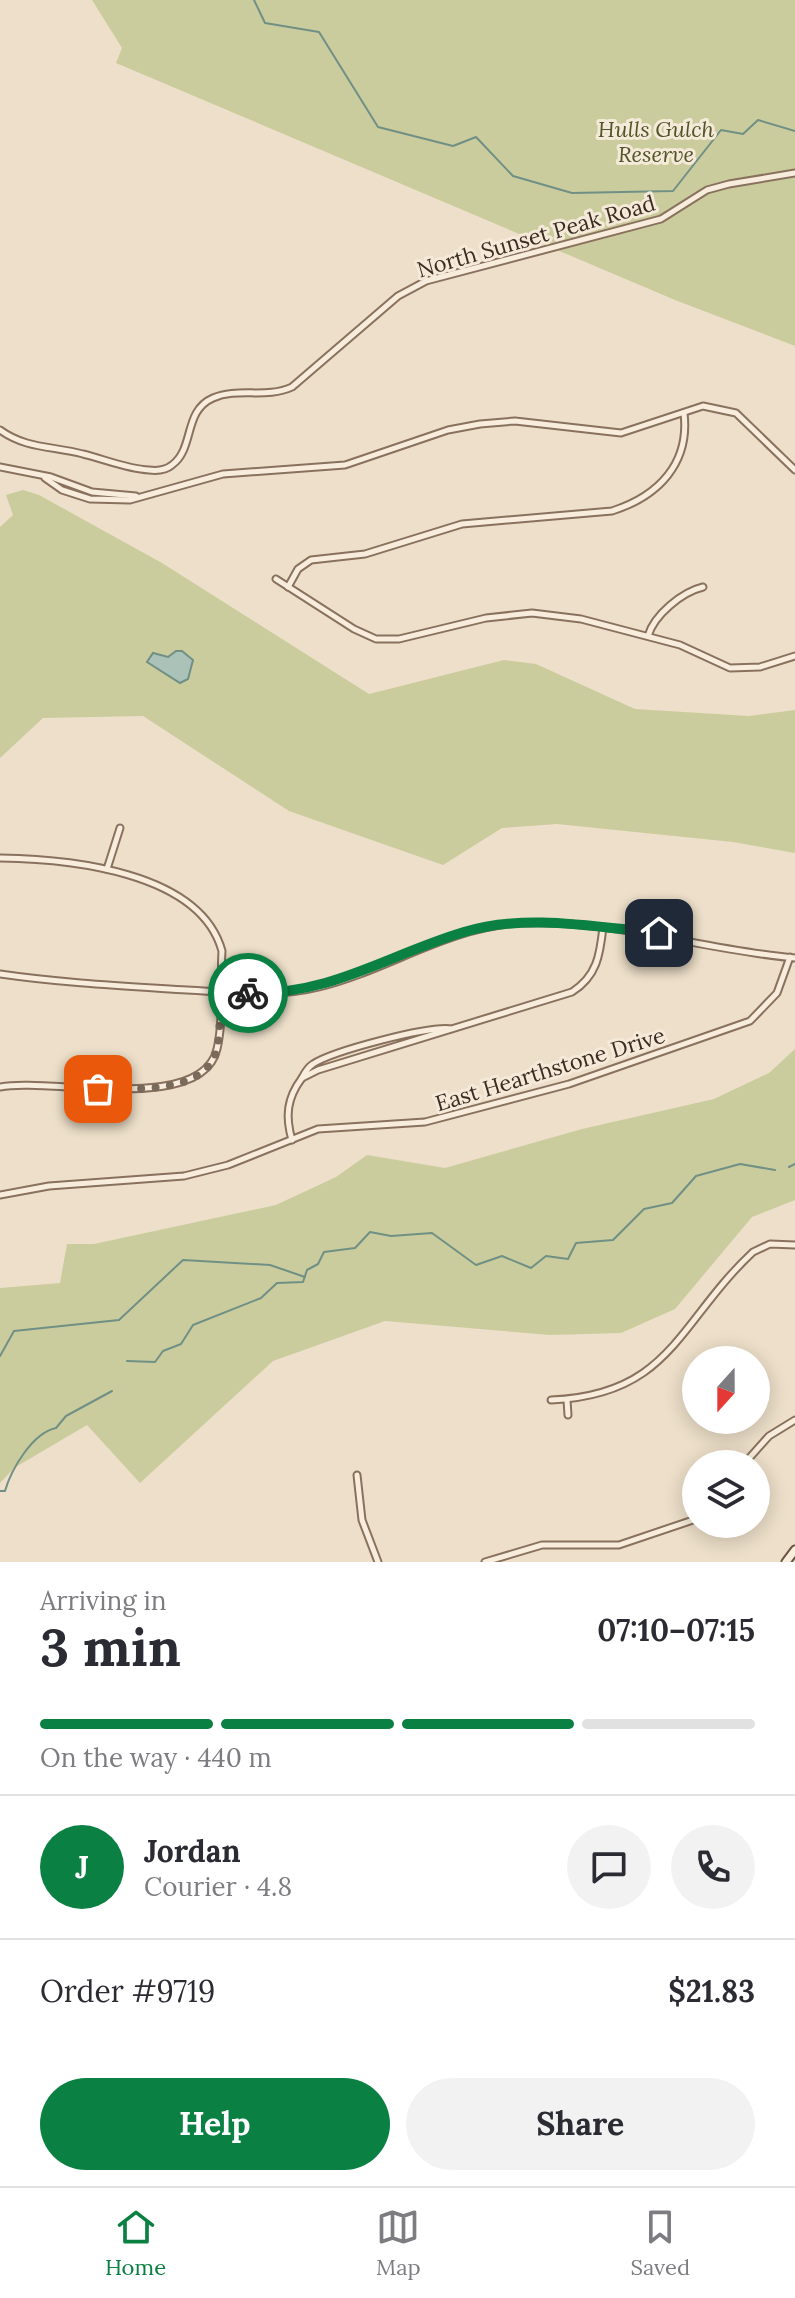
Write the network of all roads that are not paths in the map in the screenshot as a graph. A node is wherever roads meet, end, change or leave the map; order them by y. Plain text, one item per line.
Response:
1 (795, 173) edge
2 (684, 413) junction
3 (0, 430) edge
4 (0, 467) edge
5 (795, 470) edge
6 (276, 579) dead end
7 (288, 587) junction
8 (703, 587) dead end
9 (648, 636) junction
10 (795, 656) edge
11 (120, 828) dead end
12 (0, 858) edge
13 (107, 869) junction
14 (603, 927) junction
15 (793, 957) edge
16 (0, 974) edge
17 (220, 992) junction
18 (0, 1087) edge
19 (292, 1140) junction
20 (0, 1195) edge
21 (795, 1245) edge
22 (551, 1400) dead end
23 (567, 1400) junction
24 (568, 1415) dead end
25 (795, 1420) edge
26 (756, 1450) edge
27 (357, 1475) dead end
28 (682, 1524) edge
29 (795, 1550) edge
30 (378, 1562) edge
31 (485, 1562) edge
32 (786, 1562) edge

1 - 3 street, North Sunset Peak Road
2 - 4 street
2 - 5 street
2 - 7 street
6 - 7 street
7 - 9 street
8 - 9 street
9 - 10 street
11 - 13 street
12 - 13 street
13 - 17 street
14 - 15 street
14 - 17 street
14 - 19 street
15 - 19 street, East Hearthstone Drive
16 - 17 street
17 - 18 street
19 - 20 street, East Hearthstone Drive
21 - 23 street
22 - 23 street
23 - 24 street
25 - 26 street
27 - 30 street
28 - 31 street
29 - 32 street

